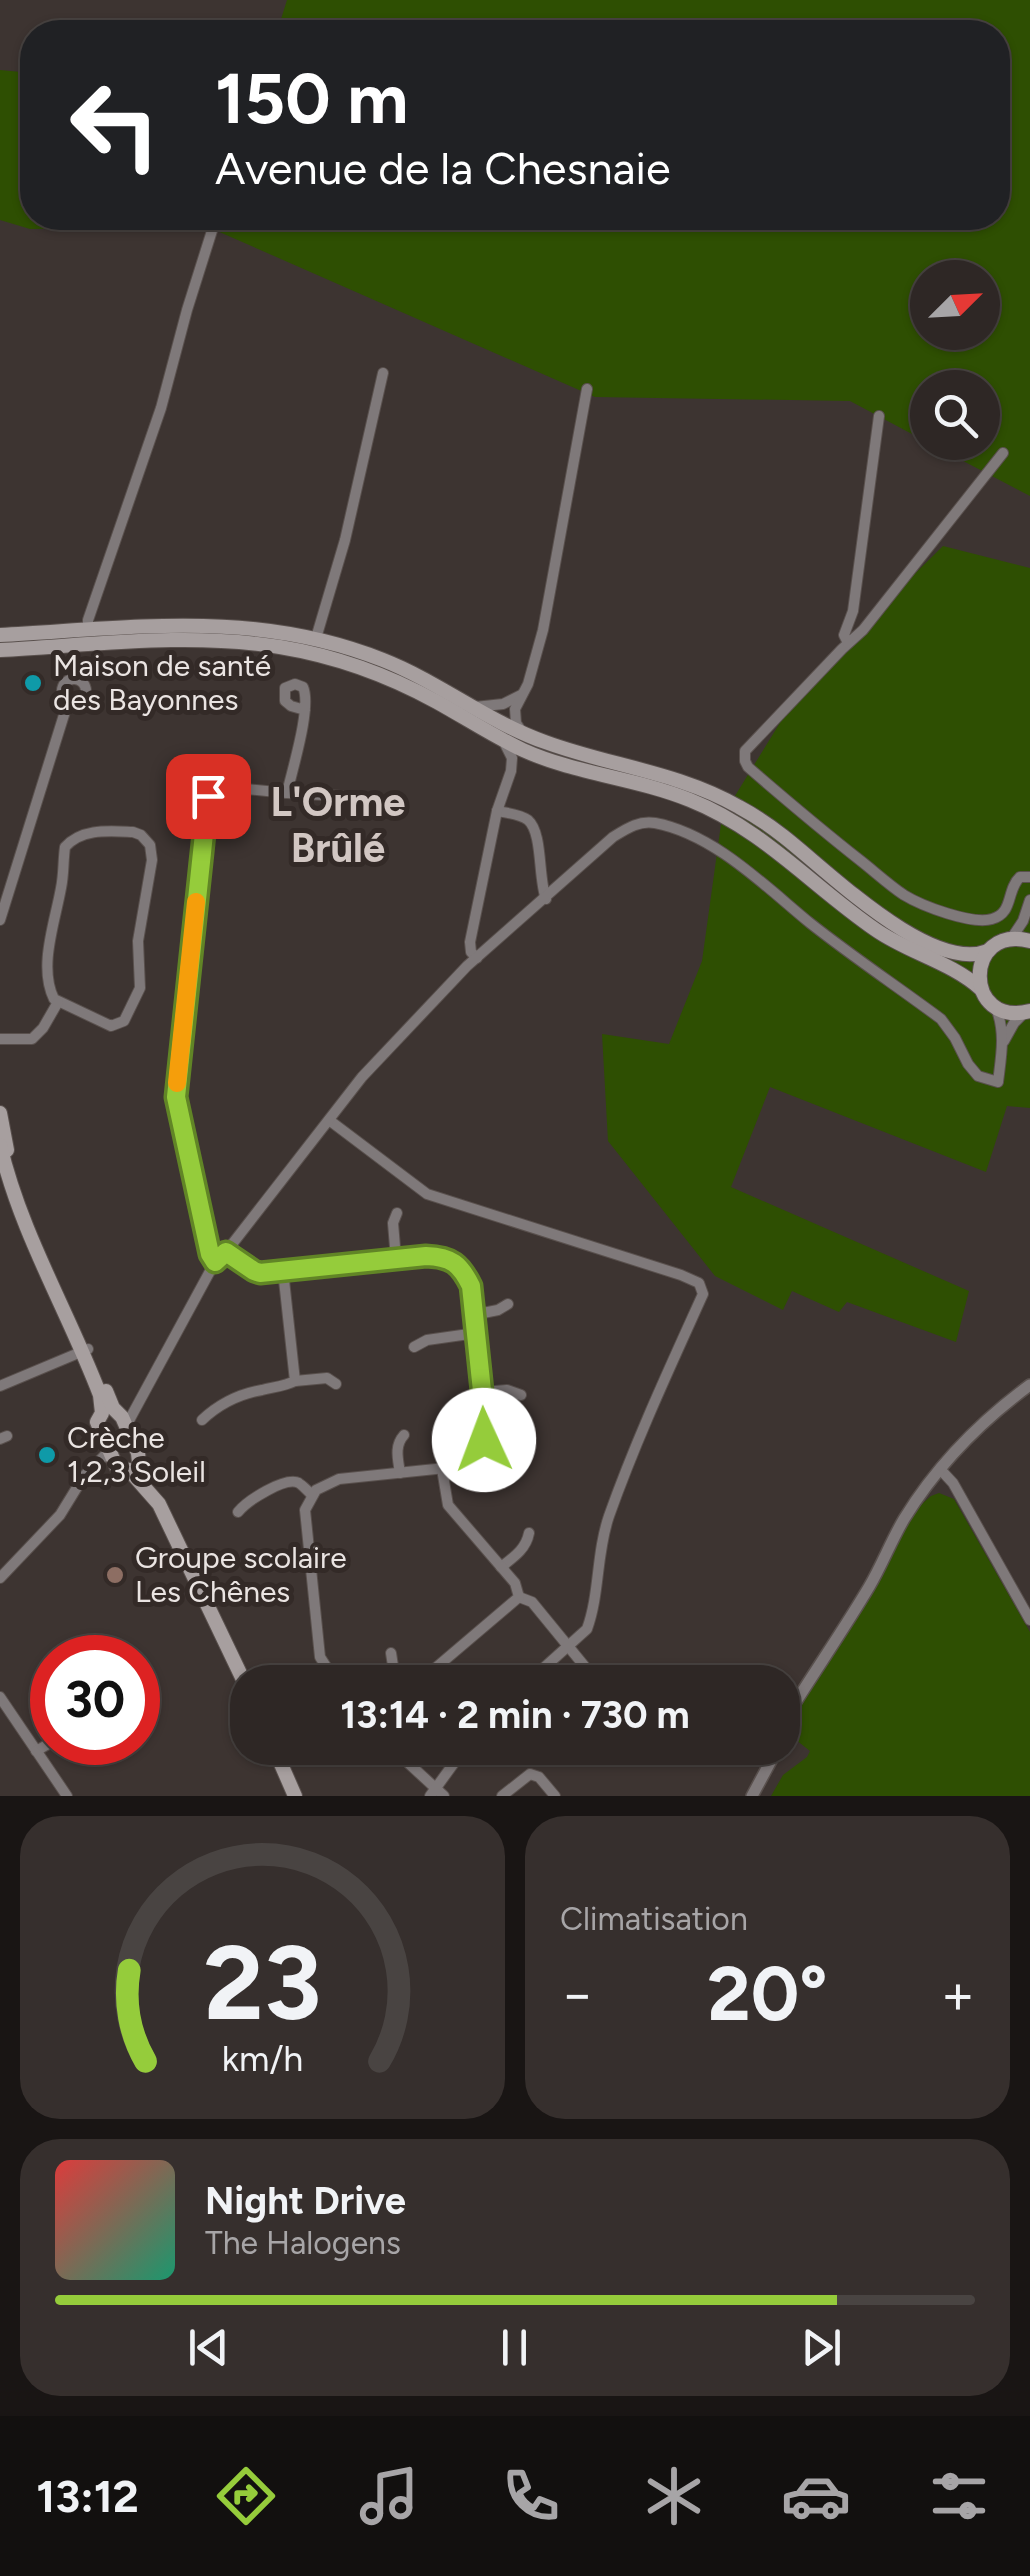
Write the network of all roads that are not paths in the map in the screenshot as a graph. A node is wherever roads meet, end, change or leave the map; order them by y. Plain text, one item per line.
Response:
1 (212, 230) edge
2 (383, 373) dead end
3 (587, 389) dead end
4 (879, 416) dead end
5 (1003, 453) dead end
6 (88, 630) junction
7 (0, 635) edge
8 (316, 638) junction
9 (848, 643) junction
10 (0, 650) edge
11 (522, 695) junction
12 (68, 702) dead end
13 (475, 707) junction
14 (305, 710) dead end
15 (522, 733) junction
16 (501, 739) junction
17 (539, 756) junction
18 (512, 771) junction
19 (287, 793) junction
20 (341, 796) dead end
21 (496, 811) junction
22 (1030, 877) edge
23 (546, 899) junction
24 (1029, 910) edge
25 (0, 920) edge
26 (1011, 939) junction
27 (1030, 941) edge
28 (988, 951) junction
29 (476, 958) junction
30 (981, 990) junction
31 (58, 1002) junction
32 (996, 1008) junction
33 (1028, 1012) edge
34 (0, 1038) edge
35 (1002, 1046) junction
36 (0, 1113) edge
37 (329, 1120) junction
38 (0, 1145) edge
39 (398, 1213) dead end
40 (226, 1252) junction
41 (396, 1260) junction
42 (215, 1262) junction
43 (283, 1271) junction
44 (508, 1304) dead end
45 (473, 1315) junction
46 (476, 1333) junction
47 (414, 1348) dead end
48 (85, 1350) junction
49 (295, 1381) junction
50 (336, 1384) dead end
51 (1030, 1385) edge
52 (0, 1386) edge
53 (483, 1392) junction
54 (520, 1395) dead end
55 (112, 1412) junction
56 (202, 1420) dead end
57 (404, 1435) dead end
58 (109, 1451) junction
59 (127, 1466) junction
60 (94, 1468) junction
61 (442, 1469) junction
62 (940, 1469) junction
63 (400, 1473) junction
64 (312, 1495) junction
65 (238, 1512) dead end
66 (530, 1533) dead end
67 (501, 1566) junction
68 (0, 1578) edge
69 (519, 1598) junction
70 (1030, 1620) edge
71 (568, 1646) junction
72 (392, 1652) dead end
73 (236, 1665) edge
74 (325, 1665) edge
75 (392, 1665) edge
76 (448, 1665) edge
77 (547, 1665) edge
78 (584, 1665) edge
79 (800, 1696) edge
80 (0, 1697) edge
81 (30, 1742) edge
82 (46, 1765) edge
83 (282, 1765) edge
84 (409, 1765) edge
85 (454, 1765) edge
86 (775, 1765) edge
87 (437, 1793) edge
88 (67, 1796) edge
89 (296, 1796) edge
90 (502, 1796) edge
91 (555, 1796) edge
92 (755, 1796) edge

1 - 6 street
2 - 8 street
3 - 11 street
4 - 9 street
5 - 9 street
6 - 7 main road
6 - 8 main road
8 - 13 main road
9 - 22 street
10 - 16 main road
11 - 13 street
11 - 15 street
12 - 25 street
13 - 15 main road
14 - 19 street
15 - 28 main road
16 - 17 main road
16 - 18 street
17 - 18 street
17 - 30 main road
18 - 21 street
19 - 20 street
19 - 42 street
21 - 23 street
21 - 29 street
23 - 29 street
23 - 35 street
24 - 26 street
26 - 27 main road
26 - 28 main road
28 - 30 main road
29 - 37 street
30 - 32 main road
31 - 31 street
31 - 34 street
32 - 33 main road
32 - 35 street
33 - 35 street
36 - 48 main road
37 - 40 street
37 - 71 street
38 - 48 main road
39 - 41 street
40 - 42 street
40 - 43 street
41 - 43 street
41 - 45 street
42 - 55 street
43 - 49 street
44 - 45 street
45 - 46 street
46 - 47 street
46 - 53 street
48 - 52 street
48 - 55 main road
49 - 50 street
49 - 56 street
51 - 62 street
53 - 54 street
53 - 61 street
55 - 58 main road
55 - 59 main road
57 - 63 street
58 - 59 main road
58 - 60 street
59 - 60 street
59 - 73 main road
60 - 68 street
61 - 63 street
61 - 67 street
62 - 70 street
62 - 79 street
63 - 64 street
64 - 65 street
64 - 74 street
66 - 67 street
67 - 69 street
69 - 71 street
69 - 76 street
71 - 77 street
71 - 78 street
72 - 75 street
80 - 81 street
82 - 88 street
83 - 89 main road
84 - 87 street
85 - 87 street
86 - 92 street
90 - 91 street

